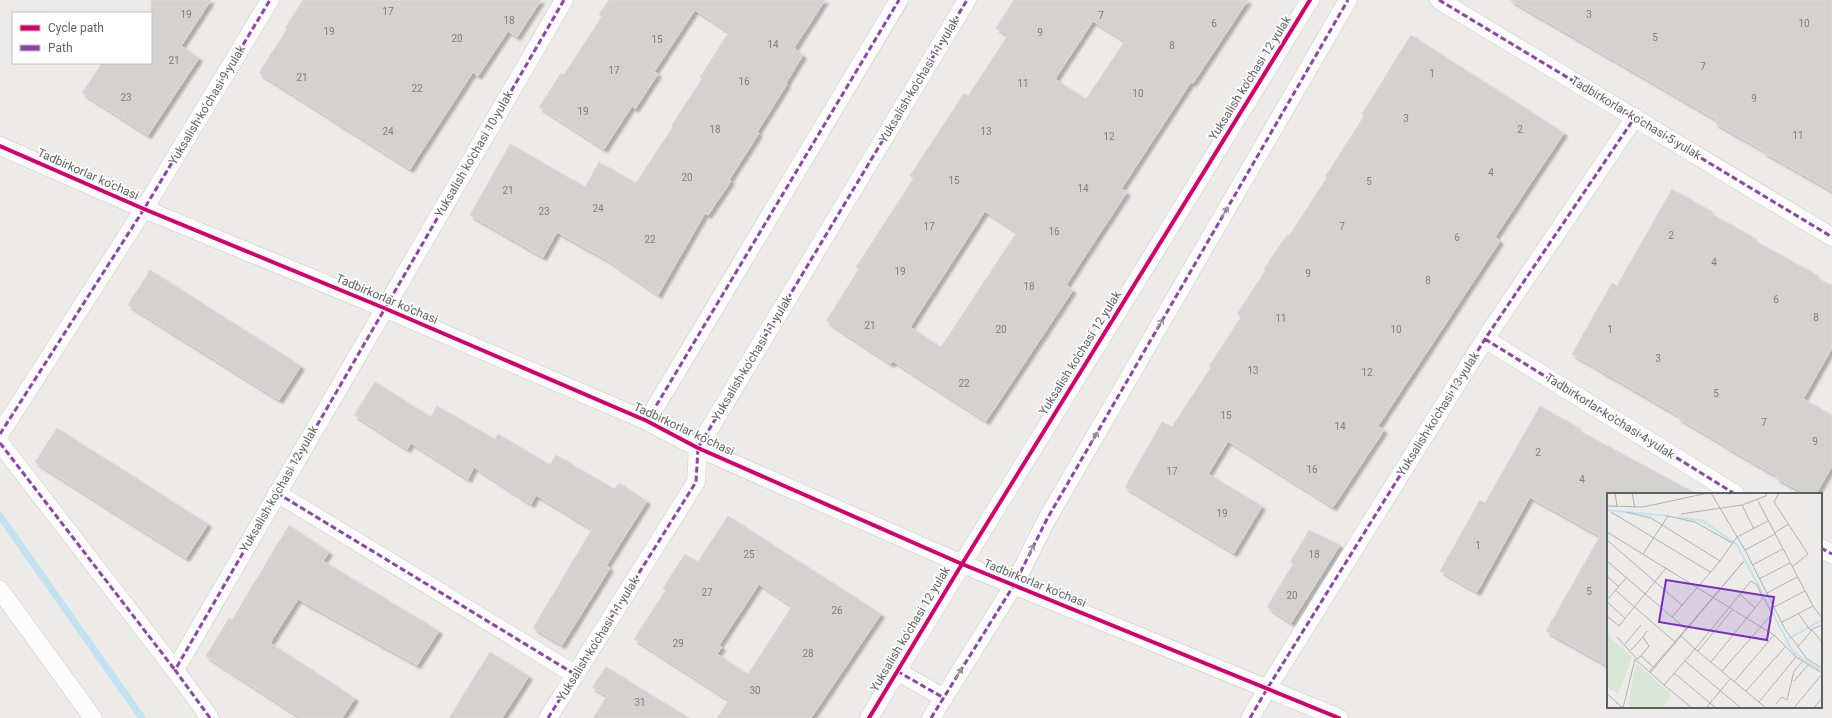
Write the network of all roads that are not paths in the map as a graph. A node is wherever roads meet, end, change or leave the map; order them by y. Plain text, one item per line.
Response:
1 (270, 0) edge
2 (564, 0) edge
3 (899, 0) edge
4 (967, 0) edge
5 (1310, 0) edge
6 (1348, 0) edge
7 (1439, 0) edge
8 (1635, 118) junction
9 (0, 146) edge
10 (144, 209) junction
11 (1832, 237) edge
12 (384, 308) junction
13 (1485, 339) junction
14 (647, 422) junction
15 (0, 434) edge
16 (0, 443) edge
17 (698, 448) junction
18 (277, 493) junction
19 (1733, 493) edge
20 (1822, 549) edge
21 (1832, 554) edge
22 (962, 564) junction
23 (1014, 585) junction
24 (0, 590) edge
25 (175, 670) junction
26 (897, 670) junction
27 (576, 675) junction
28 (1266, 689) junction
29 (944, 698) junction
30 (93, 718) edge
31 (210, 718) edge
32 (548, 718) edge
33 (869, 718) edge
34 (931, 718) edge
35 (1250, 718) edge
36 (1339, 718) edge

1 - 10 street, Yuksalish ko'chasi 9 yulak
2 - 12 street, Yuksalish ko'chasi 10 yulak
3 - 14 street
4 - 17 street, Yuksalish ko'chasi 11 yulak
5 - 22 street, Yuksalish ko'chasi 12 yulak
23 -> 6 street
7 - 8 street, Tadbirkorlar ko'chasi 5 yulak
8 - 11 street, Tadbirkorlar ko'chasi 5 yulak
8 - 13 street, Yuksalish ko'chasi 13 yulak
9 - 10 street, Tadbirkorlar ko'chasi
10 - 12 street, Tadbirkorlar ko'chasi
10 - 15 street
12 - 14 street, Tadbirkorlar ko'chasi
12 - 18 street, Yuksalish ko'chasi 12 yulak
13 - 19 street, Tadbirkorlar ko'chasi 4 yulak
13 - 28 street, Yuksalish ko'chasi 13 yulak
14 - 17 street, Tadbirkorlar ko'chasi
16 - 25 street
17 - 22 street, Tadbirkorlar ko'chasi
17 - 27 street, Yuksalish ko'chasi 11 yulak
18 - 25 street, Yuksalish ko'chasi 12 yulak
18 - 27 street
20 - 21 street
22 - 23 street, Tadbirkorlar ko'chasi
22 - 26 street, Yuksalish ko'chasi 12 yulak
23 - 28 street, Tadbirkorlar ko'chasi
29 -> 23 street
24 - 30 street
25 - 31 street
26 - 29 street
26 - 33 street, Yuksalish ko'chasi 12 yulak
27 - 32 street, Yuksalish ko'chasi 11 yulak
28 - 35 street, Yuksalish ko'chasi 13 yulak
28 - 36 street, Tadbirkorlar ko'chasi
29 - 34 street

